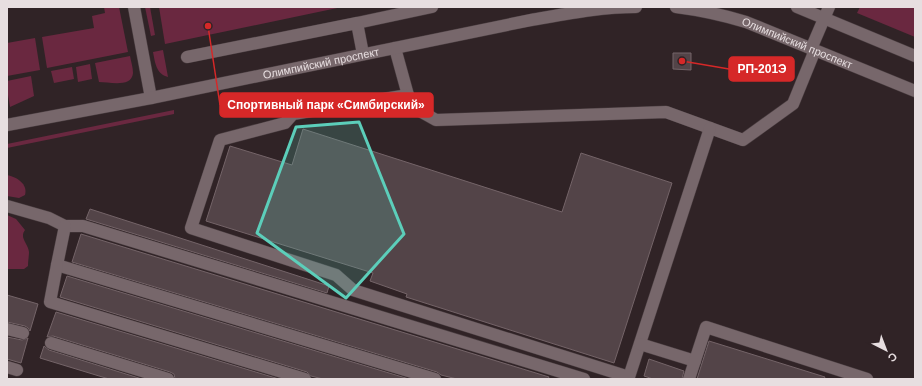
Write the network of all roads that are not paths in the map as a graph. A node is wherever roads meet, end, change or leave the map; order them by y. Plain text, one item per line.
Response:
1 (134, 7) edge
2 (432, 7) edge
3 (636, 7) edge
4 (676, 7) edge
5 (797, 7) edge
6 (827, 13) edge
7 (357, 23) junction
8 (395, 48) junction
9 (813, 49) junction
10 (363, 54) junction
11 (914, 56) edge
12 (187, 57) dead end
13 (915, 91) edge
14 (408, 95) junction
15 (151, 98) junction
16 (7, 125) edge
17 (710, 128) junction
18 (7, 206) edge
19 (65, 226) junction
20 (57, 265) junction
21 (7, 328) edge
22 (23, 334) dead end
23 (51, 343) dead end
24 (640, 344) junction
25 (695, 361) junction
26 (168, 379) edge
27 (305, 379) edge
28 (435, 379) edge
29 (584, 379) edge
30 (689, 379) edge
31 (867, 379) edge

1 - 15 street
2 - 7 street
3 - 8 street, Олимпийский проспект
4 - 9 street, Олимпийский проспект
5 - 6 street
6 - 9 street
6 - 11 street
7 - 10 street
7 - 12 street
8 - 10 street, Олимпийский проспект
8 - 14 street
9 - 13 street, Олимпийский проспект
9 - 17 street
10 - 15 street, Олимпийский проспект
14 - 17 street
14 - 24 street
15 - 16 street, Олимпийский проспект
17 - 24 street
18 - 19 street
19 - 20 street
19 - 29 street
20 - 27 street
20 - 28 street
21 - 22 street
23 - 26 street
24 - 25 street
25 - 30 street
25 - 31 street

